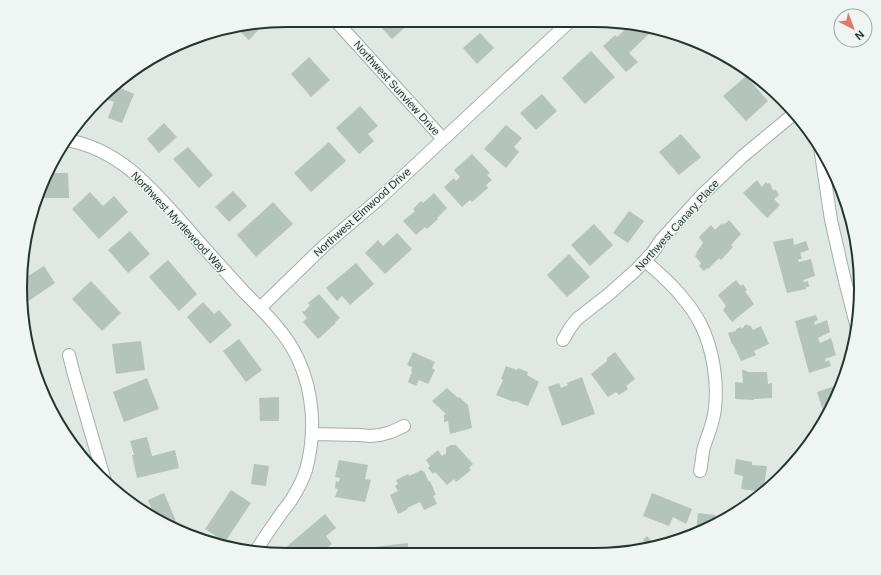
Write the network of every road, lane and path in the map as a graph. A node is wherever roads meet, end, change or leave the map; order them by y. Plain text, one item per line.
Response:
1 (341, 27) edge
2 (564, 27) edge
3 (790, 117) edge
4 (444, 139) junction
5 (73, 141) edge
6 (822, 163) edge
7 (645, 261) junction
8 (260, 308) junction
9 (853, 311) edge
10 (563, 340) dead end
11 (69, 355) dead end
12 (404, 426) dead end
13 (313, 434) junction
14 (102, 471) edge
15 (700, 471) dead end
16 (258, 546) edge

1 - 4 street, Northwest Sunview Drive
2 - 4 street, Northwest Elmwood Drive
3 - 7 street, Northwest Canary Place
4 - 8 street, Northwest Elmwood Drive
5 - 8 street, Northwest Myrtlewood Way
6 - 9 street
7 - 10 street, Northwest Canary Place
7 - 15 street
8 - 13 street
11 - 14 street
12 - 13 street
13 - 16 street

